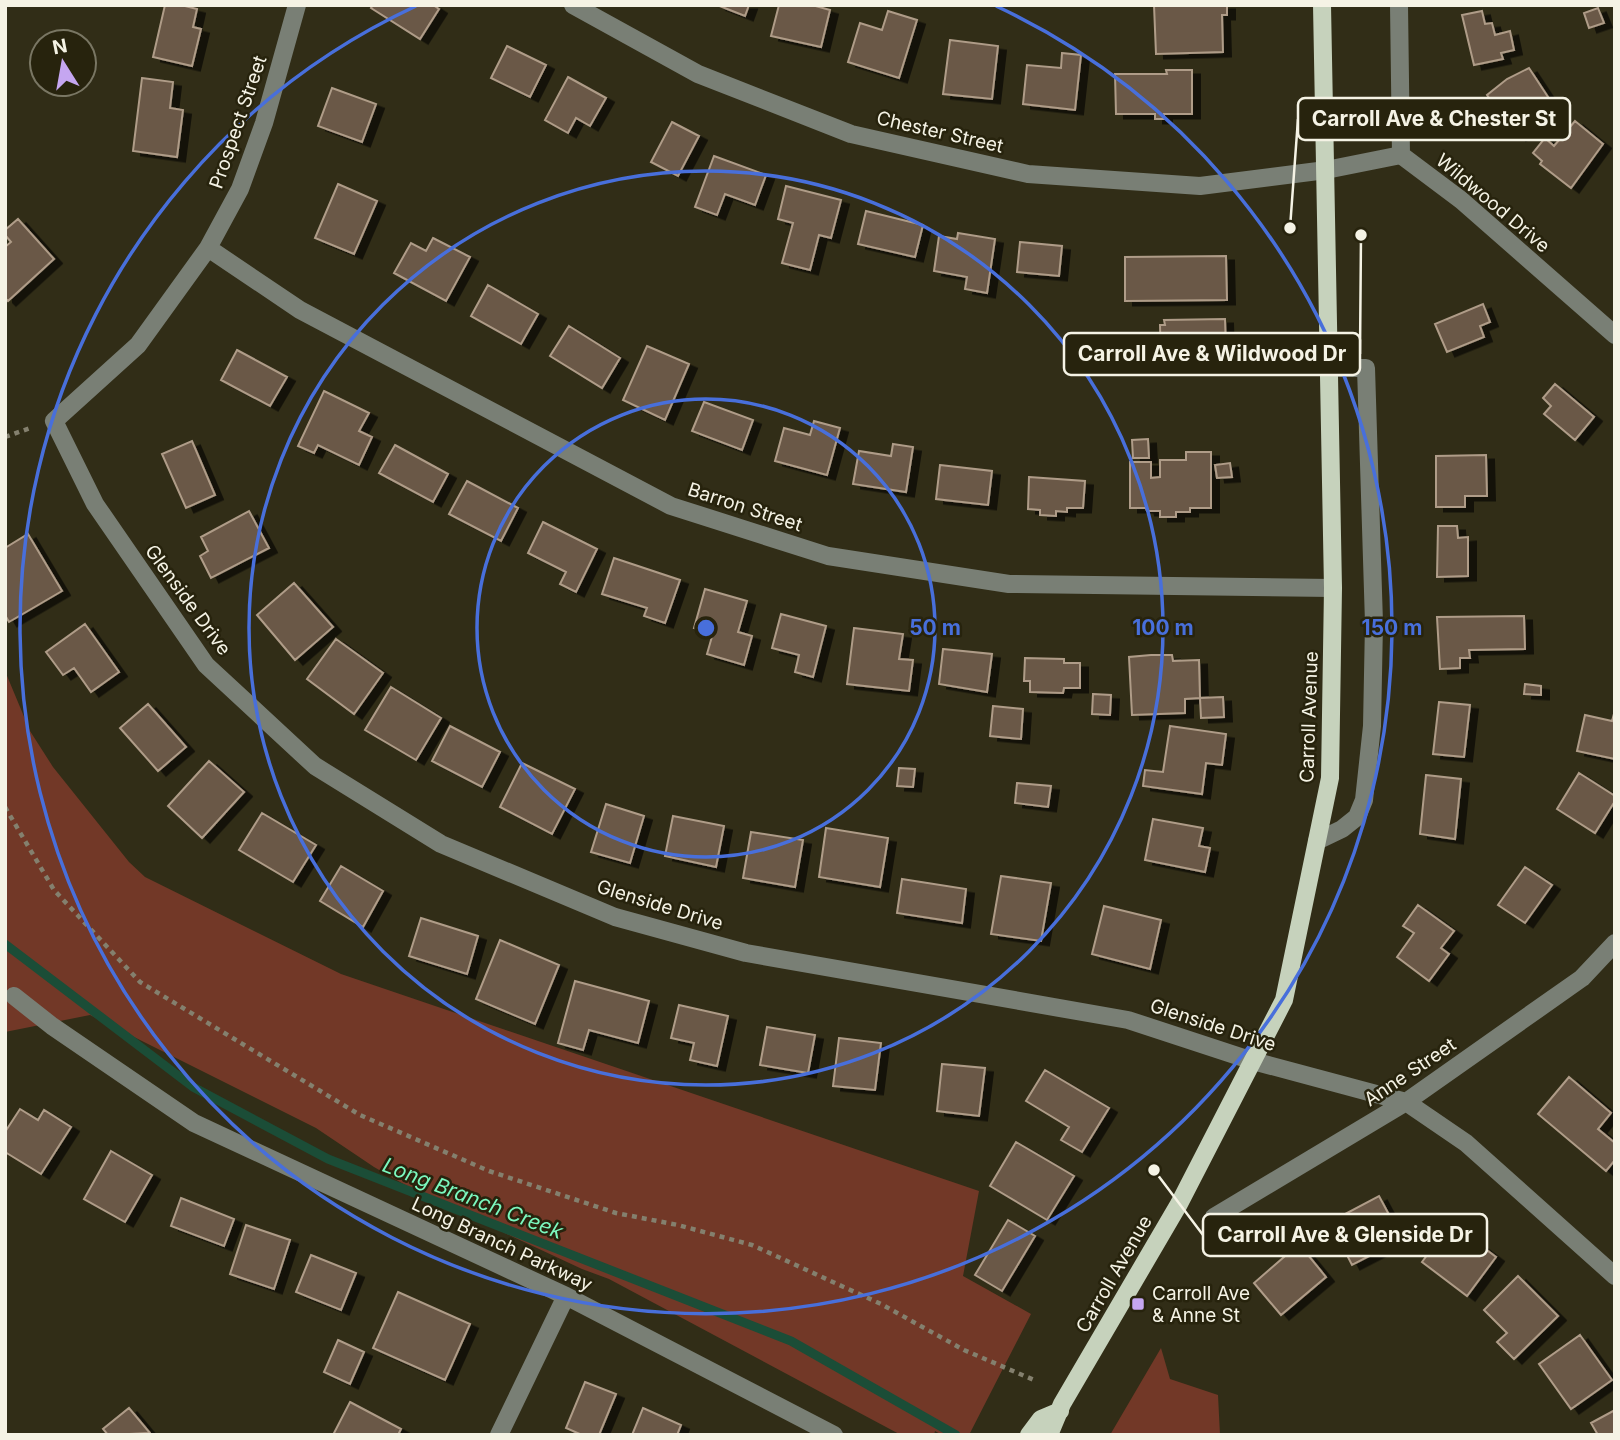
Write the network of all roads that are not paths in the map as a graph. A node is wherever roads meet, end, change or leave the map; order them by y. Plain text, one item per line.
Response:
1 (297, 5) edge
2 (573, 5) edge
3 (1322, 5) edge
4 (1399, 5) edge
5 (1401, 155) junction
6 (1326, 170) junction
7 (208, 248) junction
8 (1615, 335) edge
9 (1329, 368) junction
10 (1334, 588) junction
11 (1317, 841) junction
12 (1615, 943) edge
13 (14, 996) dead end
14 (1253, 1061) junction
15 (1406, 1102) junction
16 (1214, 1217) dead end
17 (1615, 1276) edge
18 (566, 1296) junction
19 (1060, 1411) junction
20 (499, 1435) edge
21 (834, 1435) edge
22 (1029, 1435) edge
23 (1049, 1435) edge

1 - 7 street, Prospect Street
2 - 6 street, Chester Street
3 - 6 main road, Carroll Avenue
4 - 5 street
5 - 6 street
5 - 8 street, Wildwood Drive
6 - 9 main road, Carroll Avenue
7 - 10 street, Barron Street
7 - 14 street, Glenside Drive
9 - 10 main road, Carroll Avenue
9 - 11 street
10 - 11 main road, Carroll Avenue
11 - 14 main road, Carroll Avenue
12 - 15 street, Anne Street
13 - 18 street, Long Branch Parkway
14 - 15 street, Glenside Drive
14 - 19 main road, Carroll Avenue
15 - 16 street, Anne Street
15 - 17 street, Glenside Drive
18 - 20 street
18 - 21 street, Long Branch Parkway
19 - 22 main road, Carroll Avenue
19 - 23 main road, Carroll Avenue

